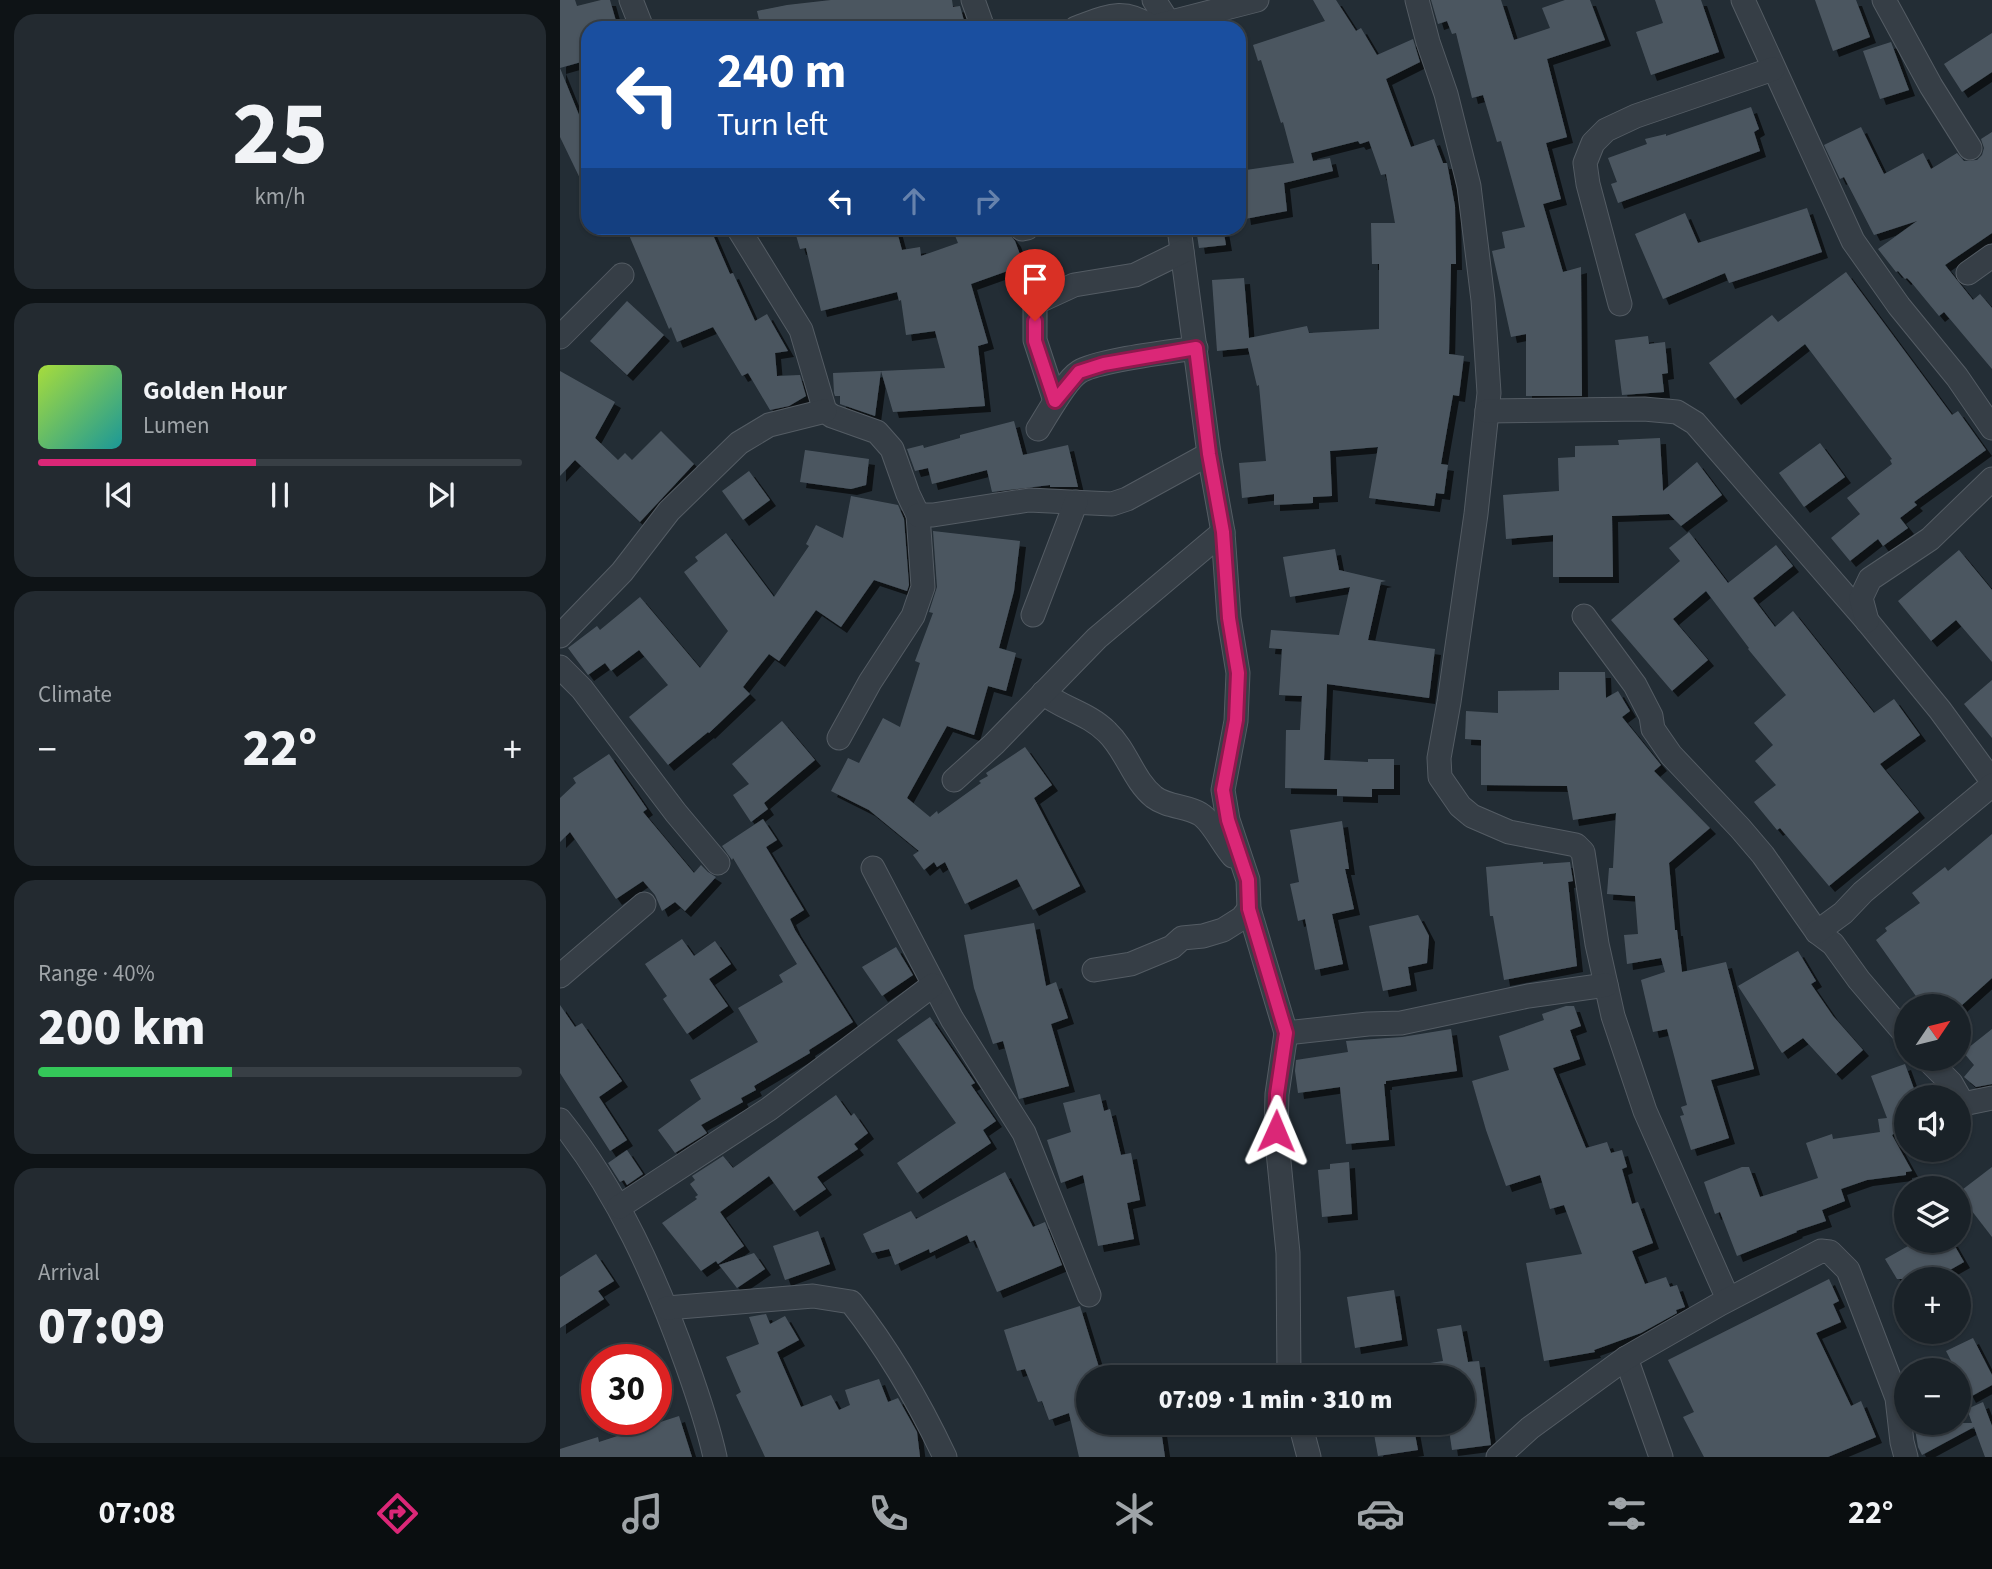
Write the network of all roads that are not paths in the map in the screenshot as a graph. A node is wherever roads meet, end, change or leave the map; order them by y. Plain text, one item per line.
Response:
1 (631, 0) edge
2 (973, 0) edge
3 (1154, 0) edge
4 (1257, 0) edge
5 (1418, 0) edge
6 (1743, 0) edge
7 (1884, 0) edge
8 (639, 21) edge
9 (980, 21) edge
10 (1098, 21) edge
11 (1146, 21) edge
12 (1157, 21) edge
13 (1177, 21) edge
14 (1773, 69) junction
15 (1970, 148) dead end
16 (742, 235) edge
17 (1179, 235) edge
18 (1182, 252) junction
19 (1992, 256) edge
20 (1968, 273) dead end
21 (622, 275) dead end
22 (1620, 304) dead end
23 (560, 337) edge
24 (1196, 348) junction
25 (1055, 401) junction
26 (825, 411) junction
27 (1487, 411) junction
28 (1038, 429) dead end
29 (1992, 429) edge
30 (1209, 454) junction
31 (1992, 479) edge
32 (1076, 502) junction
33 (918, 514) junction
34 (1223, 532) junction
35 (1033, 615) dead end
36 (1584, 617) dead end
37 (1867, 621) junction
38 (560, 636) edge
39 (560, 667) edge
40 (1043, 693) junction
41 (839, 738) dead end
42 (954, 780) dead end
43 (1992, 783) edge
44 (1241, 862) junction
45 (718, 863) dead end
46 (873, 868) dead end
47 (644, 904) dead end
48 (1249, 909) junction
49 (1817, 932) junction
50 (1094, 970) dead end
51 (560, 976) edge
52 (933, 985) junction
53 (1606, 985) junction
54 (1894, 1021) edge
55 (1286, 1033) junction
56 (1939, 1071) edge
57 (1992, 1098) edge
58 (560, 1120) edge
59 (619, 1207) junction
60 (1089, 1295) dead end
61 (1728, 1299) junction
62 (667, 1308) junction
63 (1626, 1358) junction
64 (1289, 1365) edge
65 (1304, 1435) edge
66 (715, 1457) edge
67 (944, 1457) edge
68 (1310, 1457) edge
69 (1498, 1457) edge
70 (1661, 1457) edge
71 (1906, 1457) edge

1 - 8 street
2 - 9 street
3 - 12 street
4 - 13 street
5 - 27 street
6 - 14 street
7 - 15 street
10 - 11 street
14 - 22 street
14 - 29 street
16 - 26 street
17 - 18 street
18 - 24 street
18 - 25 street
19 - 20 street
21 - 23 street
24 - 25 street
24 - 30 street
25 - 28 street
26 - 33 street
26 - 38 street
27 - 37 street
27 - 53 street
30 - 32 street
30 - 34 street
31 - 37 street
32 - 33 street
32 - 35 street
33 - 41 street
34 - 40 street
34 - 44 street
36 - 49 street
37 - 43 street
39 - 45 street
40 - 42 street
40 - 44 street
43 - 49 street
44 - 48 street
46 - 52 street
47 - 51 street
48 - 50 street
48 - 55 street
49 - 54 street
52 - 59 street
52 - 60 street
53 - 55 street
53 - 61 street
55 - 64 street
56 - 57 street
58 - 59 street
59 - 62 street
61 - 63 street
61 - 71 street
62 - 66 street
62 - 67 street
63 - 69 street
63 - 70 street
65 - 68 street

